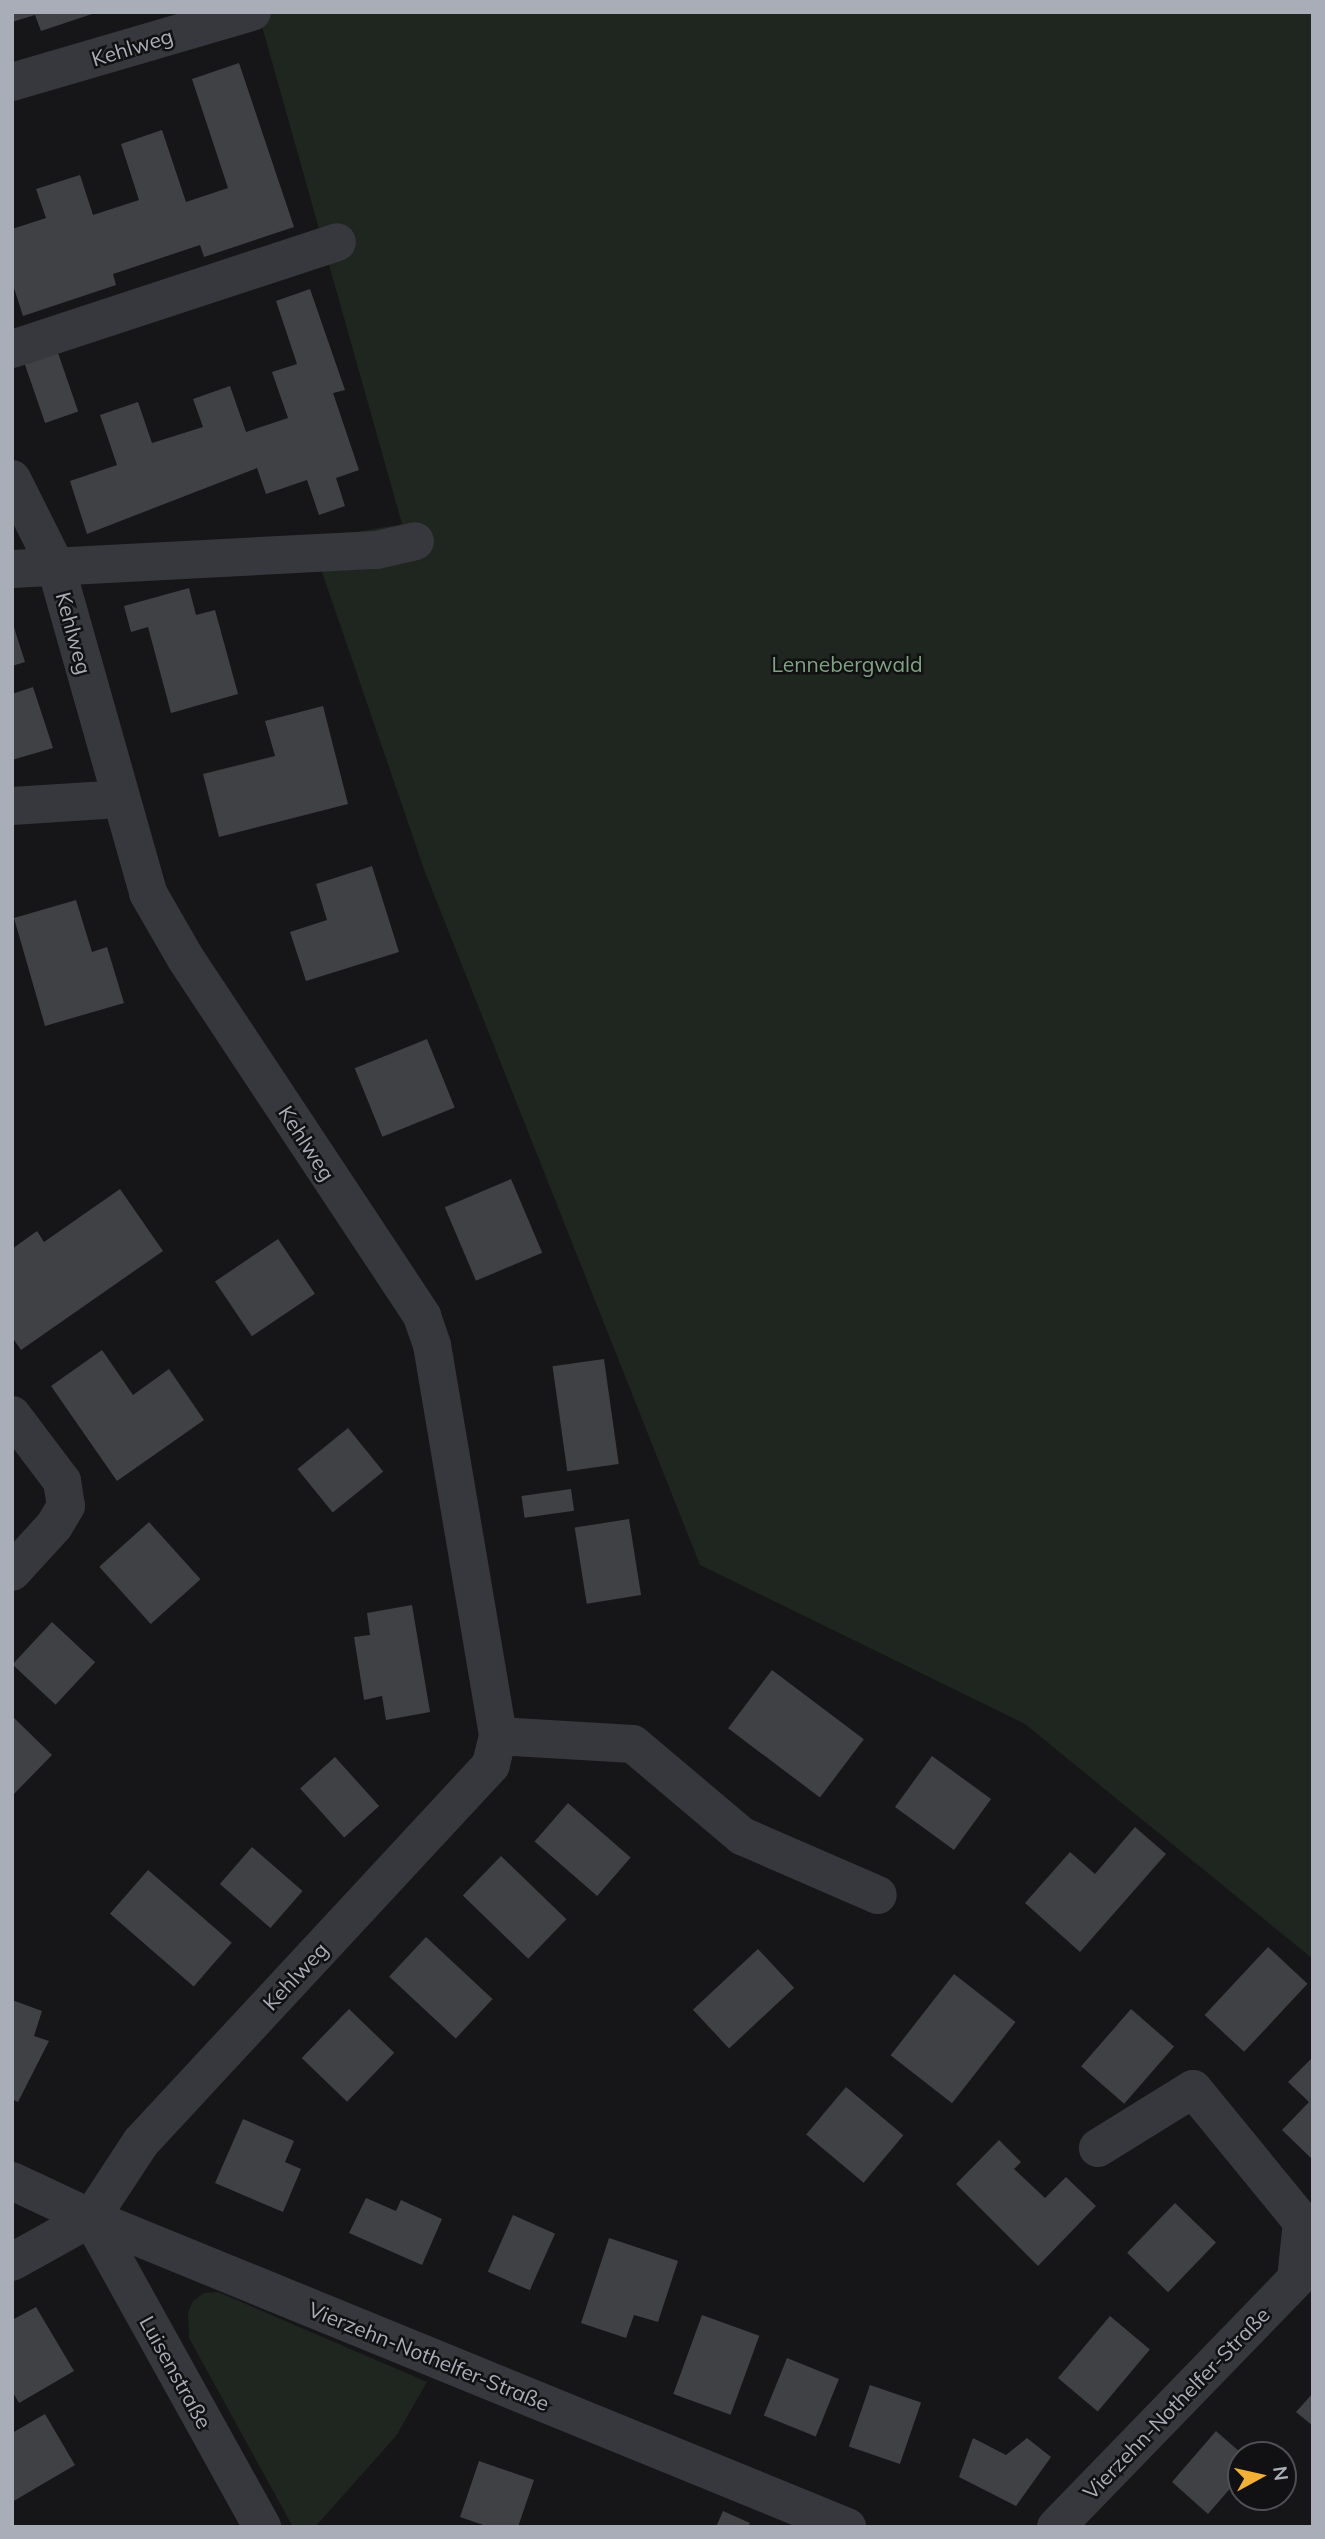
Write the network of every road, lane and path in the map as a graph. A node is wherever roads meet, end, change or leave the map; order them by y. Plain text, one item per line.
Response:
1 (252, 12) edge
2 (12, 82) edge
3 (337, 242) dead end
4 (12, 349) edge
5 (12, 479) edge
6 (415, 541) dead end
7 (56, 567) junction
8 (12, 569) edge
9 (119, 799) junction
10 (12, 806) edge
11 (12, 1415) edge
12 (12, 1572) edge
13 (498, 1736) junction
14 (878, 1895) dead end
15 (1098, 2148) dead end
16 (12, 2181) edge
17 (91, 2218) junction
18 (12, 2262) edge
19 (262, 2527) edge
20 (847, 2527) edge
21 (1056, 2527) edge

1 - 2 street, Kehlweg
3 - 4 street
5 - 7 street, Kehlweg
6 - 7 street, Kehlweg
7 - 8 street, Kehlweg
7 - 9 street, Kehlweg
9 - 10 street
9 - 13 street, Kehlweg
11 - 12 street
13 - 14 street
13 - 17 street, Kehlweg
15 - 21 street, Vierzehn-Nothelfer-Straße
16 - 17 street, Vierzehn-Nothelfer-Straße
17 - 18 street
17 - 19 street, Luisenstraße
17 - 20 street, Vierzehn-Nothelfer-Straße

